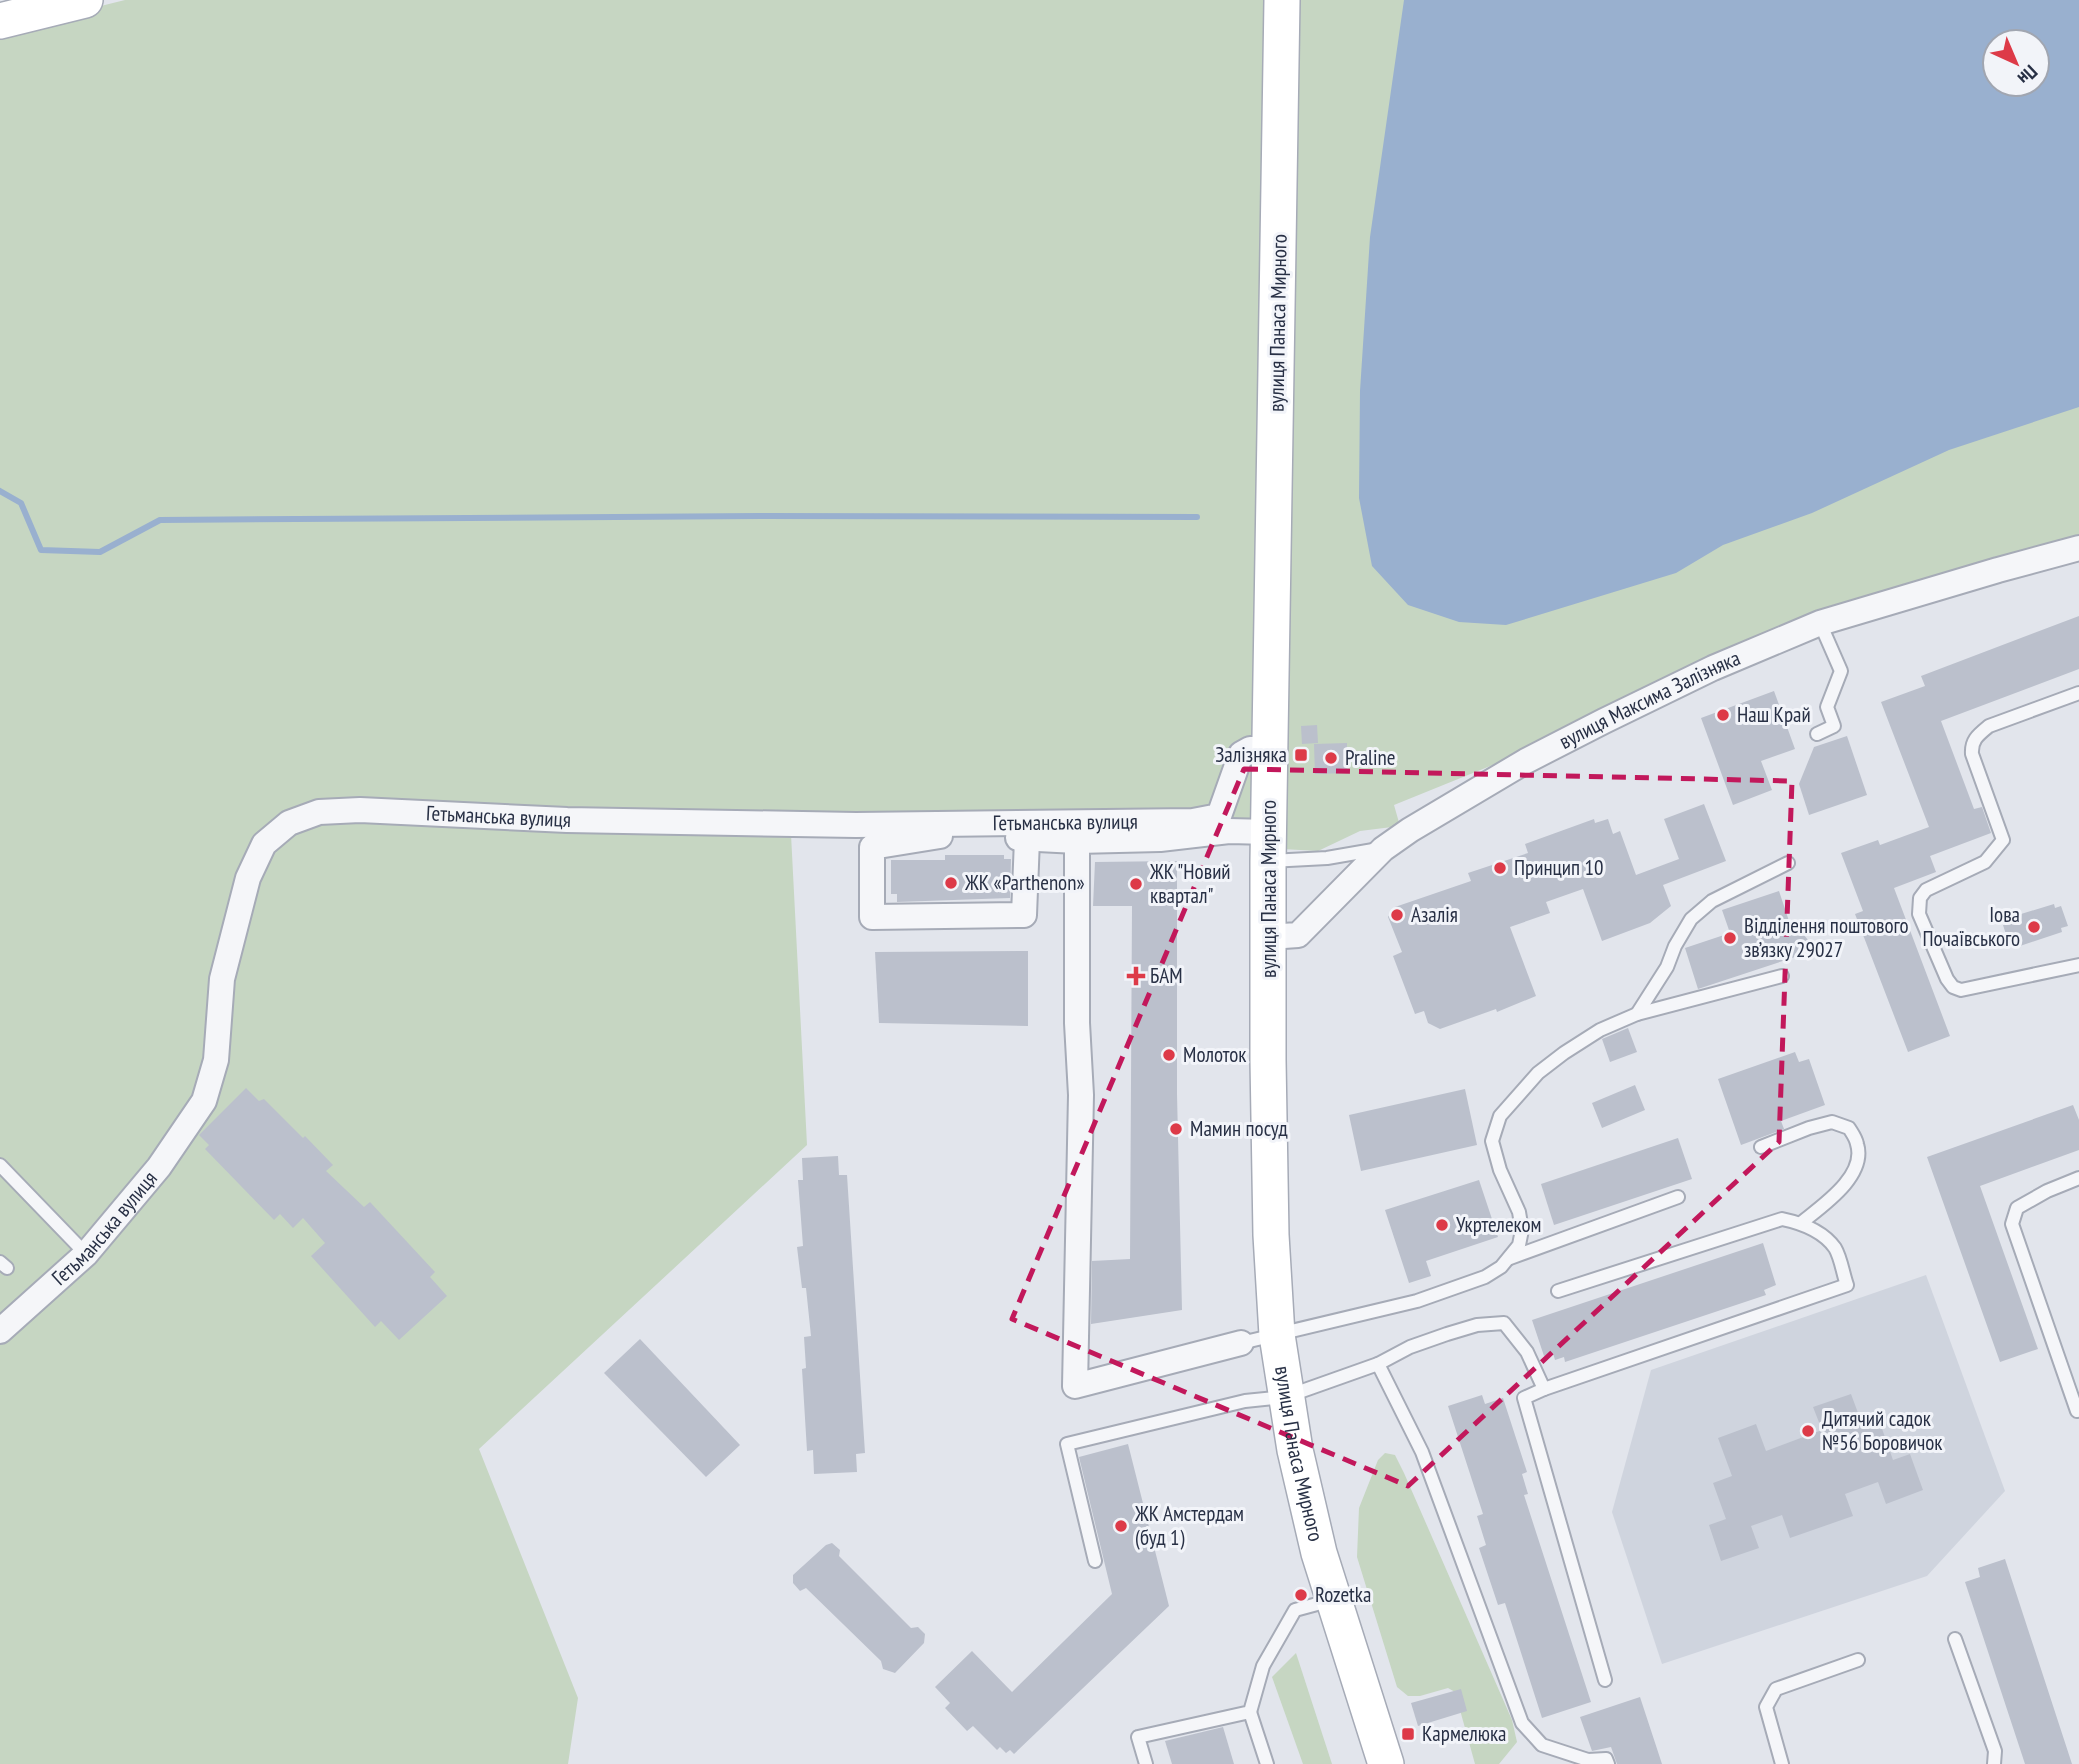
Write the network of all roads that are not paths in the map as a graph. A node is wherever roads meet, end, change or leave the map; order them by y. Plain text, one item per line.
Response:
1 (85, 0) edge
2 (1282, 0) edge
3 (0, 21) edge
4 (2079, 548) edge
5 (1820, 623) junction
6 (2079, 693) edge
7 (1817, 734) dead end
8 (1271, 748) junction
9 (1027, 839) junction
10 (1077, 841) junction
11 (1269, 846) junction
12 (1383, 849) junction
13 (1788, 863) dead end
14 (1268, 937) junction
15 (2079, 965) edge
16 (1782, 976) dead end
17 (1637, 1014) junction
18 (1761, 1147) dead end
19 (0, 1165) edge
20 (2079, 1178) edge
21 (1678, 1197) dead end
22 (1801, 1223) junction
23 (86, 1254) junction
24 (1510, 1259) junction
25 (1558, 1291) dead end
26 (0, 1331) edge
27 (1277, 1335) junction
28 (1241, 1343) joint
29 (1378, 1364) junction
30 (1545, 1389) junction
31 (1285, 1397) junction
32 (2079, 1410) edge
33 (1095, 1561) dead end
34 (1332, 1600) junction
35 (1955, 1639) dead end
36 (1858, 1660) dead end
37 (1605, 1680) dead end
38 (1250, 1712) junction
39 (1146, 1764) edge
40 (1267, 1764) edge
41 (1386, 1764) edge
42 (1608, 1764) edge
43 (1782, 1764) edge
44 (1994, 1764) edge

1 - 3 main road
2 - 8 main road, вулиця Панаса Мирного
4 - 5 street, вулиця Максима Залізняка
5 - 7 lane
5 - 12 street, вулиця Максима Залізняка
6 - 15 lane
8 - 11 main road, вулиця Панаса Мирного
8 - 23 street, Гетьманська вулиця
9 - 9 street
9 - 10 street
10 - 11 street
10 - 28 street
11 - 12 lane
11 - 14 main road, вулиця Панаса Мирного
12 - 14 street, вулиця Максима Залізняка
13 - 17 lane
14 - 27 main road, вулиця Панаса Мирного
16 - 17 lane
17 - 24 lane
18 - 22 lane
19 - 23 lane
20 - 32 lane
21 - 24 lane
22 - 25 lane
22 - 30 lane
23 - 26 street, Гетьманська вулиця
24 - 27 lane
27 - 28 lane
27 - 31 main road, вулиця Панаса Мирного
29 - 30 lane
29 - 31 lane
29 - 42 lane
30 - 37 lane
31 - 33 lane
31 - 34 main road, вулиця Панаса Мирного
34 - 38 lane
34 - 41 main road, вулиця Панаса Мирного
35 - 44 lane
36 - 43 lane
38 - 39 lane
38 - 40 lane

